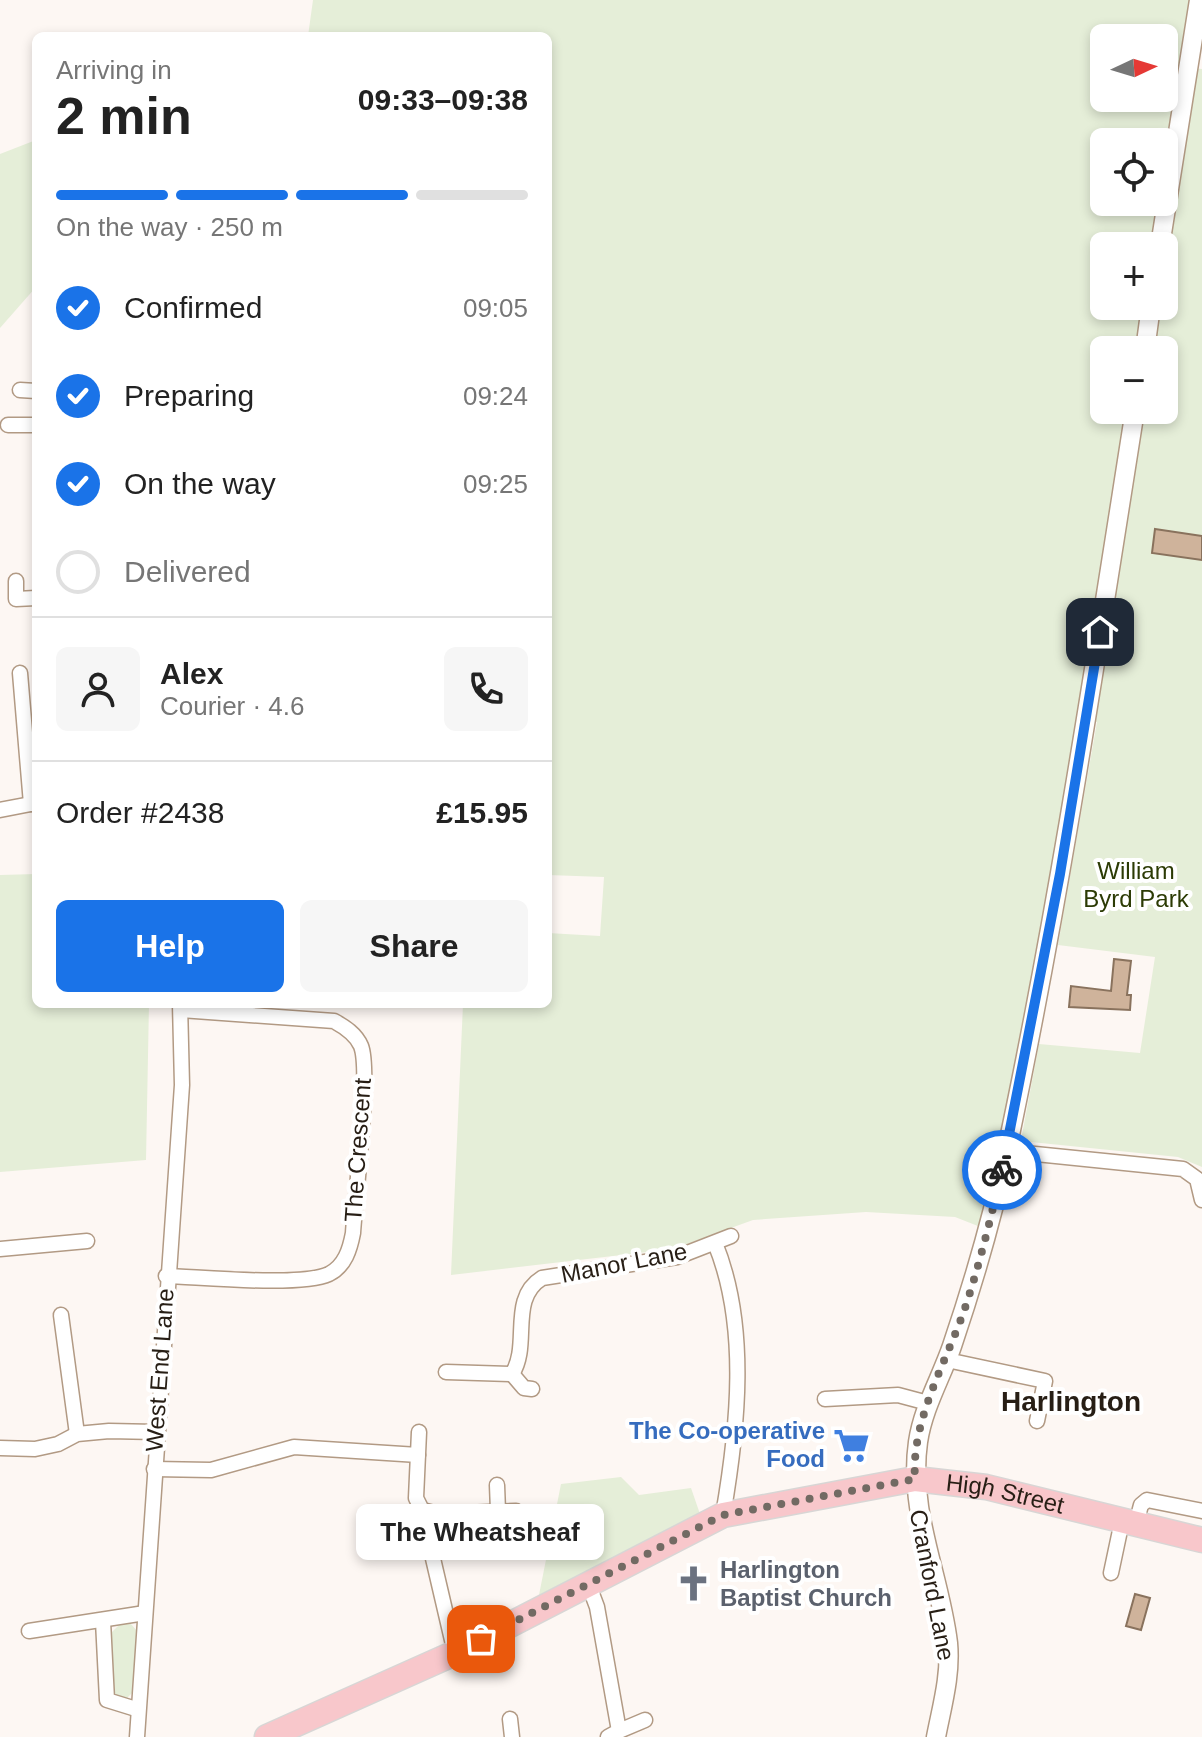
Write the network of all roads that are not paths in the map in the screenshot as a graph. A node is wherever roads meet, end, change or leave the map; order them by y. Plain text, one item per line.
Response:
1 (1199, 0) edge
2 (1162, 232) edge
3 (20, 390) dead end
4 (32, 391) edge
5 (1133, 424) edge
6 (8, 425) dead end
7 (32, 425) edge
8 (16, 581) dead end
9 (32, 598) edge
10 (20, 673) dead end
11 (32, 785) edge
12 (32, 804) edge
13 (0, 810) edge
14 (180, 1008) edge
15 (191, 1008) edge
16 (1007, 1151) junction
17 (1202, 1200) edge
18 (731, 1236) dead end
19 (87, 1241) dead end
20 (715, 1243) junction
21 (0, 1249) edge
22 (166, 1276) junction
23 (61, 1315) dead end
24 (947, 1360) junction
25 (446, 1372) dead end
26 (512, 1374) junction
27 (532, 1389) dead end
28 (825, 1399) dead end
29 (928, 1403) junction
30 (1037, 1421) dead end
31 (156, 1432) junction
32 (419, 1432) dead end
33 (77, 1434) junction
34 (0, 1448) edge
35 (418, 1455) junction
36 (154, 1469) junction
37 (915, 1479) junction
38 (497, 1485) dead end
39 (498, 1511) junction
40 (516, 1511) dead end
41 (1202, 1511) edge
42 (723, 1515) junction
43 (1129, 1522) junction
44 (428, 1537) dead end
45 (1202, 1540) edge
46 (1111, 1573) dead end
47 (588, 1583) junction
48 (145, 1613) junction
49 (103, 1621) junction
50 (29, 1631) dead end
51 (455, 1653) junction
52 (136, 1709) junction
53 (510, 1719) dead end
54 (645, 1720) dead end
55 (614, 1734) edge
56 (137, 1737) edge
57 (267, 1737) edge
58 (512, 1737) edge
59 (936, 1737) edge

1 - 2 street
3 - 4 street
5 - 16 street, Cranford Lane
6 - 7 street
8 - 9 street
10 - 11 street
12 - 13 street
14 - 22 street, West End Lane
15 - 22 street, The Crescent
16 - 17 street
16 - 24 street, Cranford Lane
18 - 20 street, Manor Lane
19 - 21 street
20 - 26 street, Manor Lane
20 - 42 street, Manor Lane
22 - 31 street, West End Lane
23 - 33 street
24 - 29 street, Cranford Lane
24 - 30 street
25 - 26 street
26 - 27 street
28 - 29 street
29 - 37 street, Cranford Lane
31 - 33 street
31 - 36 street, West End Lane
32 - 35 street
33 - 34 street
35 - 36 street
35 - 39 street
36 - 48 street, West End Lane
37 - 42 main road, High Street
37 - 43 main road, High Street
37 - 59 street, Cranford Lane
38 - 39 street
39 - 40 street
41 - 43 street
42 - 47 main road, High Street
43 - 45 main road, High Street
43 - 46 street
44 - 51 street
47 - 51 main road, High Street
47 - 55 street
48 - 49 street
48 - 52 street, West End Lane
49 - 50 street
49 - 52 street
51 - 57 main road, High Street
52 - 56 street, West End Lane
53 - 58 street
54 - 55 street

